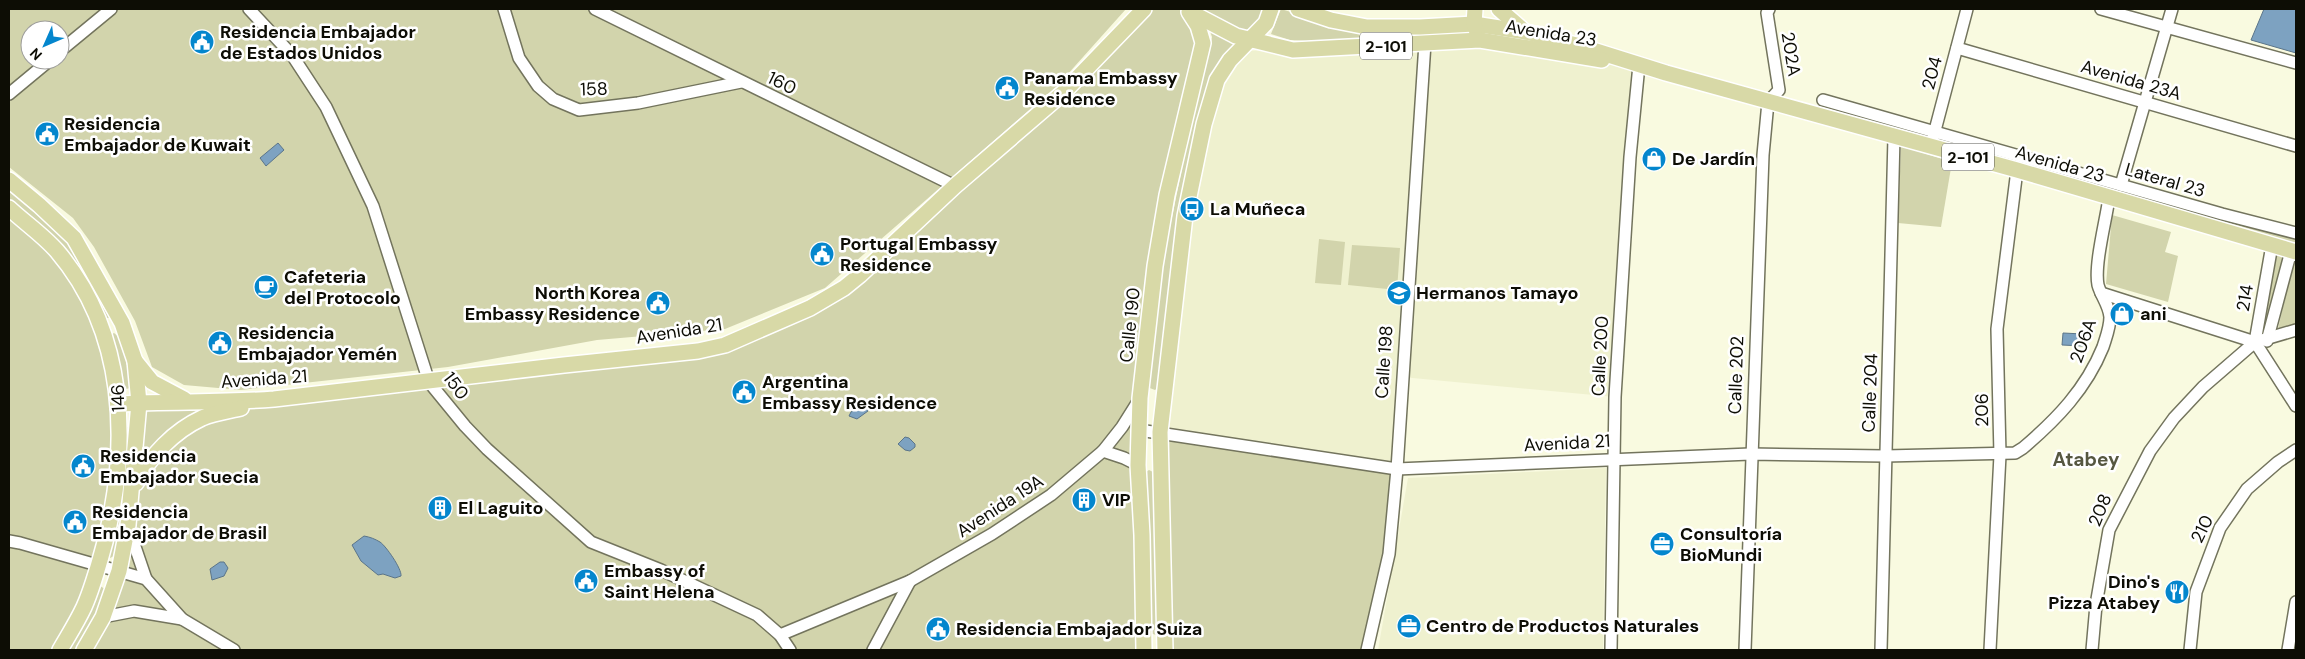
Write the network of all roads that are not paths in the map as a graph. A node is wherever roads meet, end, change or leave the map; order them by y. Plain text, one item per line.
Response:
1 (111, 9) edge
2 (249, 9) edge
3 (504, 9) edge
4 (595, 9) edge
5 (1137, 9) edge
6 (1144, 9) edge
7 (1150, 9) edge
8 (1271, 9) edge
9 (1298, 9) edge
10 (1470, 9) edge
11 (1490, 9) edge
12 (1499, 9) edge
13 (1769, 9) edge
14 (1967, 9) edge
15 (2101, 9) edge
16 (2172, 9) edge
17 (1188, 10) edge
18 (1479, 19) edge
19 (1129, 23) junction
20 (1447, 26) junction
21 (2166, 27) junction
22 (1526, 32) junction
23 (1249, 39) junction
24 (1480, 40) junction
25 (70, 43) edge
26 (1425, 43) junction
27 (1957, 48) junction
28 (1293, 50) junction
29 (1230, 60) junction
30 (2296, 63) edge
31 (1639, 65) junction
32 (38, 70) edge
33 (741, 82) junction
34 (9, 94) edge
35 (1823, 100) dead end
36 (1768, 102) junction
37 (2145, 102) junction
38 (1934, 132) junction
39 (1894, 137) junction
40 (2296, 146) edge
41 (1930, 147) junction
42 (2017, 170) junction
43 (9, 180) edge
44 (2121, 185) junction
45 (954, 186) junction
46 (2109, 198) junction
47 (9, 208) edge
48 (2296, 233) edge
49 (2272, 245) junction
50 (2294, 251) edge
51 (2101, 293) junction
52 (122, 323) junction
53 (103, 328) junction
54 (2296, 330) edge
55 (2268, 337) junction
56 (2255, 342) junction
57 (2264, 355) junction
58 (135, 361) junction
59 (429, 382) junction
60 (1140, 398) junction
61 (1162, 399) junction
62 (188, 400) junction
63 (274, 400) junction
64 (139, 402) junction
65 (119, 404) junction
66 (2296, 406) edge
67 (1140, 430) junction
68 (1160, 432) junction
69 (2296, 450) edge
70 (1103, 451) junction
71 (1750, 454) junction
72 (2000, 455) junction
73 (1885, 456) junction
74 (1614, 459) junction
75 (1138, 466) junction
76 (1161, 466) junction
77 (1397, 469) junction
78 (132, 489) junction
79 (128, 525) junction
80 (9, 541) edge
81 (99, 565) junction
82 (119, 571) junction
83 (146, 579) junction
84 (910, 581) junction
85 (162, 598) junction
86 (2296, 602) edge
87 (156, 614) junction
88 (103, 617) junction
89 (182, 619) junction
90 (780, 635) junction
91 (224, 647) edge
92 (1144, 647) edge
93 (1165, 647) edge
94 (60, 650) edge
95 (84, 650) edge
96 (234, 650) edge
97 (790, 650) edge
98 (873, 650) edge
99 (1367, 650) edge
100 (1611, 650) edge
101 (1744, 650) edge
102 (1880, 650) edge
103 (1990, 650) edge
104 (2092, 650) edge
105 (2190, 650) edge
106 (2288, 650) edge

1 - 25 street
2 - 59 street, 150
3 - 33 street, 158
4 - 33 street, 160
5 - 19 main road
6 - 19 main road
7 - 19 main road
8 - 23 main road
9 - 20 main road, Avenida 23 / 2-101
10 - 20 main road
11 - 18 main road
12 - 22 main road
13 - 36 street, 202A
14 - 27 street, 204
15 - 21 street
16 - 21 street
17 - 23 main road, Avenida 23
17 - 60 main road, Calle 190
18 - 20 main road, Avenida 23 / 2-101
18 - 22 main road, Avenida 23 / 2-101
18 - 24 main road
19 - 45 main road, Avenida 21
21 - 30 street
21 - 37 street
22 - 31 main road, Avenida 23 / 2-101
23 - 28 main road, Avenida 23 / 2-101
23 - 29 main road
24 - 26 main road, Avenida 23 / 2-101
24 - 31 main road, Avenida 23 / 2-101
26 - 28 main road, Avenida 23 / 2-101
26 - 77 street, Calle 198
27 - 37 street, Avenida 23A
27 - 38 street, 204
28 - 29 main road
29 - 61 main road
31 - 36 main road, Avenida 23 / 2-101
31 - 74 street, Calle 200
32 - 34 street
33 - 45 street, 160
35 - 38 street, Lateral 23
36 - 39 main road, Avenida 23 / 2-101
36 - 71 street, Calle 202
37 - 40 street, Avenida 23A
37 - 44 street
38 - 41 street, 204
38 - 44 street, Lateral 23
39 - 41 main road, Avenida 23 / 2-101
39 - 73 street, Calle 204
41 - 42 main road, Avenida 23 / 2-101
42 - 46 main road, Avenida 23 / 2-101
42 - 72 street, 206
43 - 52 main road, 146
44 - 48 street, Lateral 23
45 - 59 main road, Avenida 21
46 - 49 main road, Avenida 23 / 2-101
46 - 51 street, 206A
47 - 53 main road, 146
49 - 50 main road, Avenida 23 / 2-101
49 - 56 street, 214
50 - 55 street, 214
51 - 56 street
51 - 72 street, 206A
52 - 53 main road
52 - 58 main road, 146
53 - 65 main road, 146
54 - 55 street, 208
55 - 56 street, 208
55 - 57 street, 214
56 - 57 street
56 - 104 street, 208
57 - 66 street
58 - 62 main road
58 - 64 main road, 146
59 - 63 main road, Avenida 21
59 - 90 street, 150
60 - 61 main road
60 - 67 main road, Calle 190
60 - 70 street, Avenida 19A
61 - 68 main road
62 - 63 main road, Avenida 21
62 - 64 main road, Avenida 21
63 - 78 main road
64 - 65 main road, Avenida 21
64 - 78 main road, 146
65 - 81 main road, 146
67 - 68 street, Avenida 21
67 - 75 main road, Calle 190
68 - 76 main road
68 - 77 street, Avenida 21
69 - 105 street, 210
70 - 75 street
70 - 84 street, Avenida 19A
71 - 73 street, Avenida 21
71 - 74 street, Avenida 21
71 - 101 street, Calle 202
72 - 73 street, Avenida 21
72 - 103 street, 206
73 - 102 street, Calle 204
74 - 77 street, Avenida 21
74 - 100 street, Calle 200
75 - 76 main road
75 - 92 main road, Calle 190
76 - 93 main road
77 - 99 street, Calle 198
78 - 79 main road, 146
79 - 82 main road, 146
79 - 83 street
80 - 81 street
81 - 82 street
81 - 94 main road, 146
82 - 83 street
82 - 88 main road, 146
83 - 85 street
84 - 90 street, Avenida 19A
84 - 98 street
85 - 87 street
85 - 89 street
86 - 106 street
87 - 88 street
87 - 89 street
88 - 95 main road, 146
89 - 91 street
90 - 97 street, 150
91 - 96 street
92 - 93 main road

